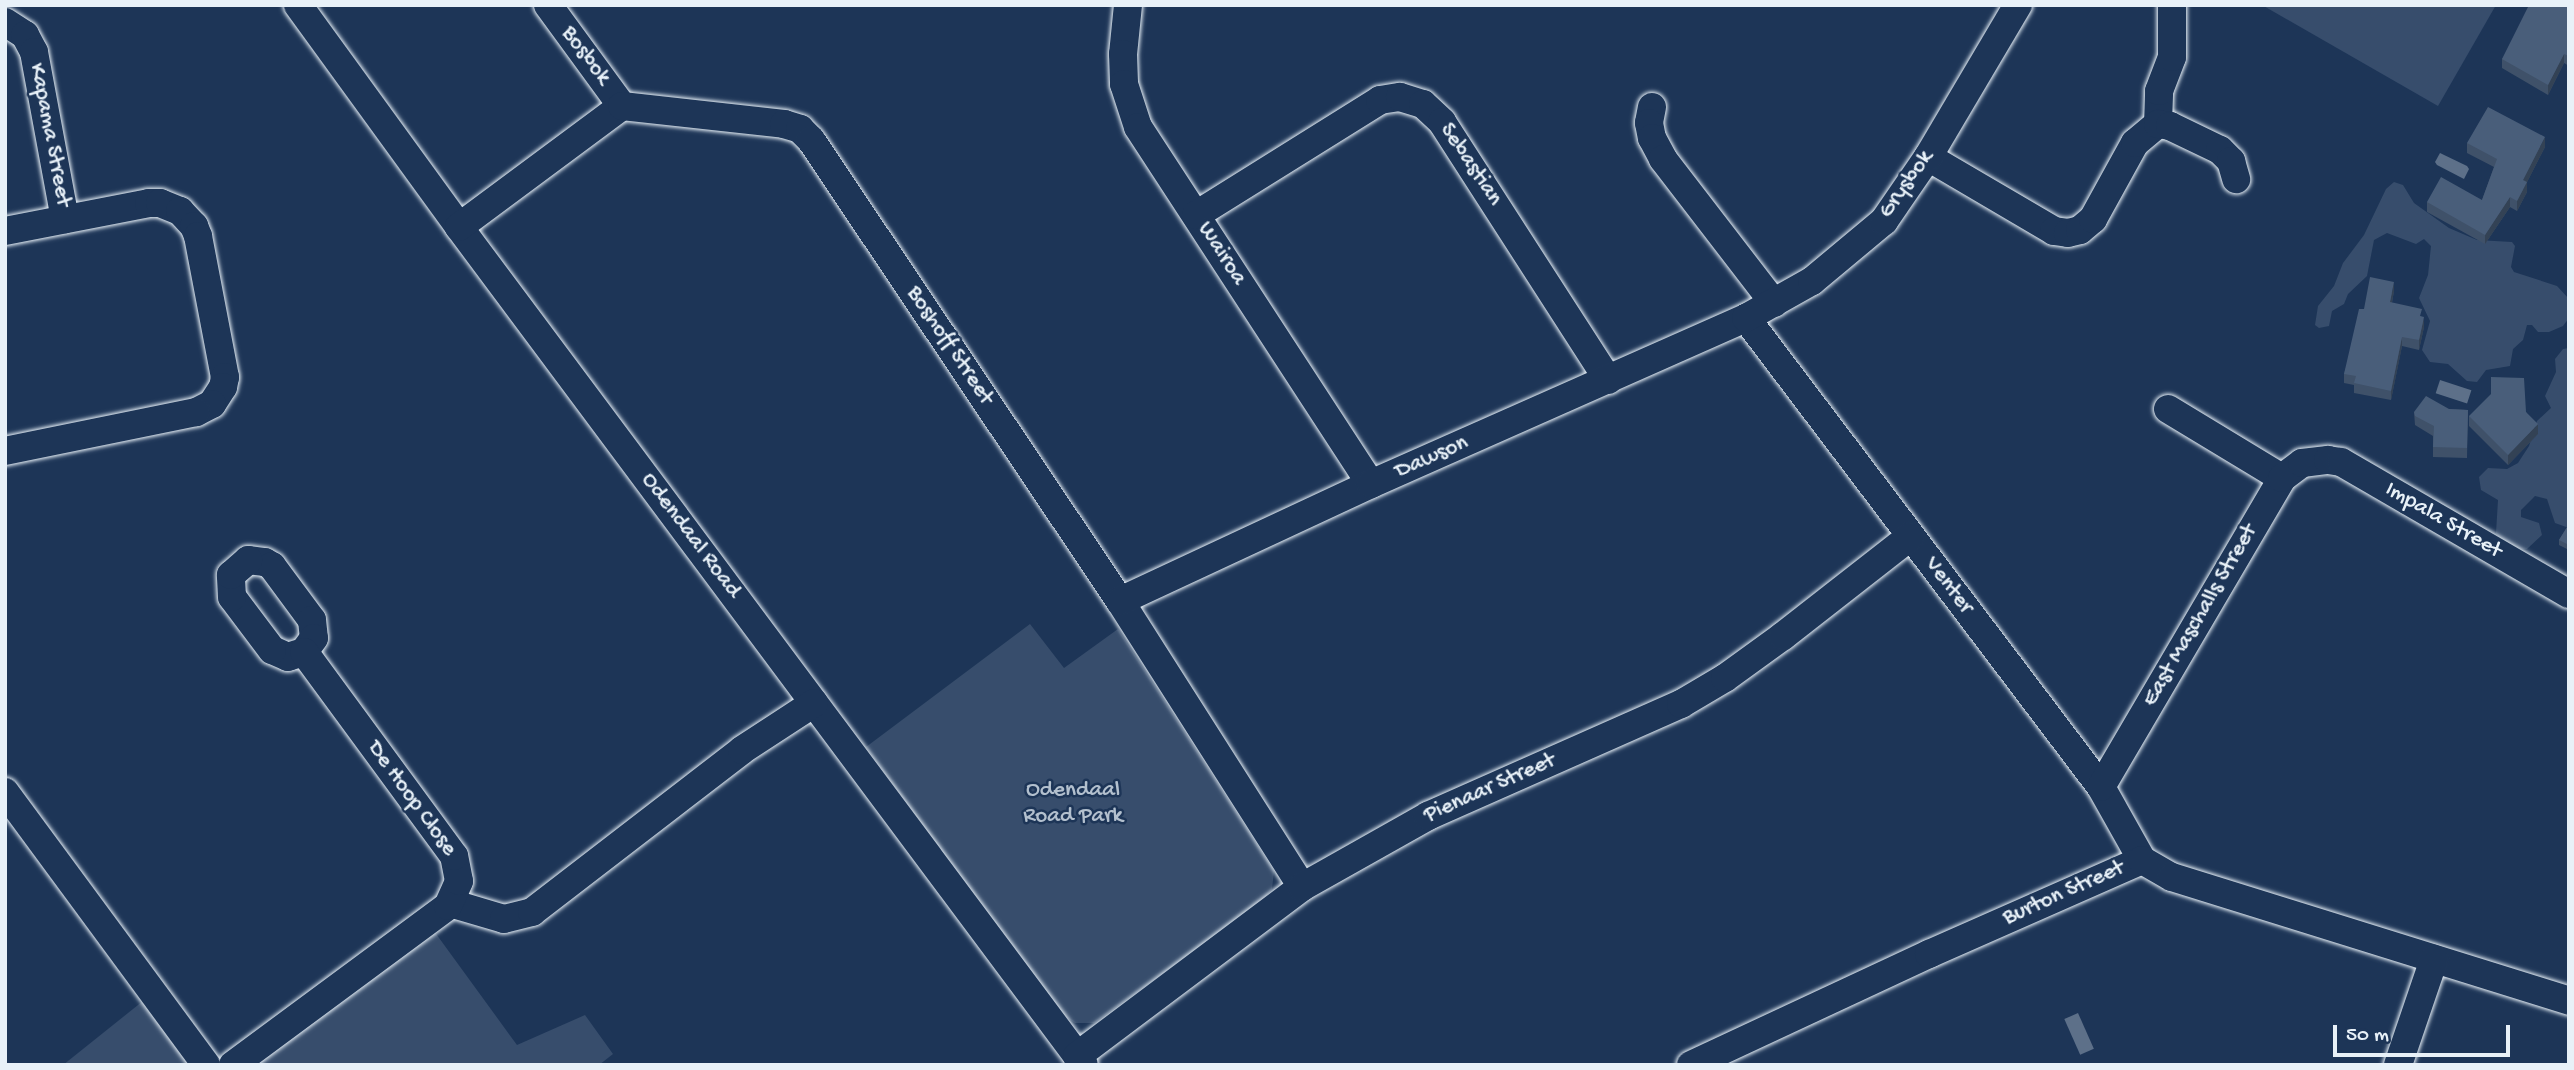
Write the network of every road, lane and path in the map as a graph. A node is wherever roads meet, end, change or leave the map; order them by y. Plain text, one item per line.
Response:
1 (298, 5) edge
2 (548, 5) edge
3 (1128, 5) edge
4 (2018, 5) edge
5 (2172, 5) edge
6 (5, 22) edge
7 (622, 106) junction
8 (1652, 107) dead end
9 (2158, 124) junction
10 (1928, 157) junction
11 (2236, 179) dead end
12 (1196, 215) junction
13 (65, 219) junction
14 (459, 227) junction
15 (5, 231) edge
16 (1774, 303) junction
17 (1746, 318) junction
18 (1608, 380) junction
19 (2168, 409) dead end
20 (5, 451) edge
21 (2282, 478) junction
22 (1371, 484) junction
23 (1911, 536) junction
24 (2569, 594) edge
25 (1120, 600) junction
26 (304, 652) dead end
27 (814, 703) junction
28 (2101, 787) junction
29 (5, 792) edge
30 (2142, 860) junction
31 (1302, 887) junction
32 (450, 903) junction
33 (2434, 959) junction
34 (2569, 1001) edge
35 (1081, 1060) edge
36 (206, 1065) edge
37 (233, 1065) edge
38 (1691, 1065) edge
39 (2398, 1065) edge

1 - 14 street, Odendaal Road
2 - 7 street, Bosbok
3 - 12 street, Wairoa
4 - 10 street, Grysbok
5 - 9 street
6 - 13 street, Kapama Street
7 - 14 street
7 - 25 street, Boshoff Street
8 - 16 street
9 - 10 street
9 - 11 street
10 - 16 street, Grysbok
12 - 18 street, Sebastian
12 - 22 street, Wairoa
13 - 15 street
13 - 20 street
14 - 27 street, Odendaal Road
16 - 17 street, Grysbok
17 - 18 street, Dawson
17 - 23 street, Venter
18 - 22 street, Dawson
19 - 21 street
21 - 24 street, Impala Street
21 - 28 street, East Maschalls Street
22 - 25 street, Dawson
23 - 28 street, Venter
23 - 31 street, Pienaar Street
25 - 31 street, Boshoff Street
26 - 32 street, De Hoop Close
27 - 32 street
27 - 35 street, Odendaal Road
28 - 30 street, Venter
29 - 36 street
30 - 33 street, Burton Street
30 - 38 street, Burton Street
31 - 35 street, Pienaar Street
32 - 37 street
33 - 34 street, Burton Street
33 - 39 street

